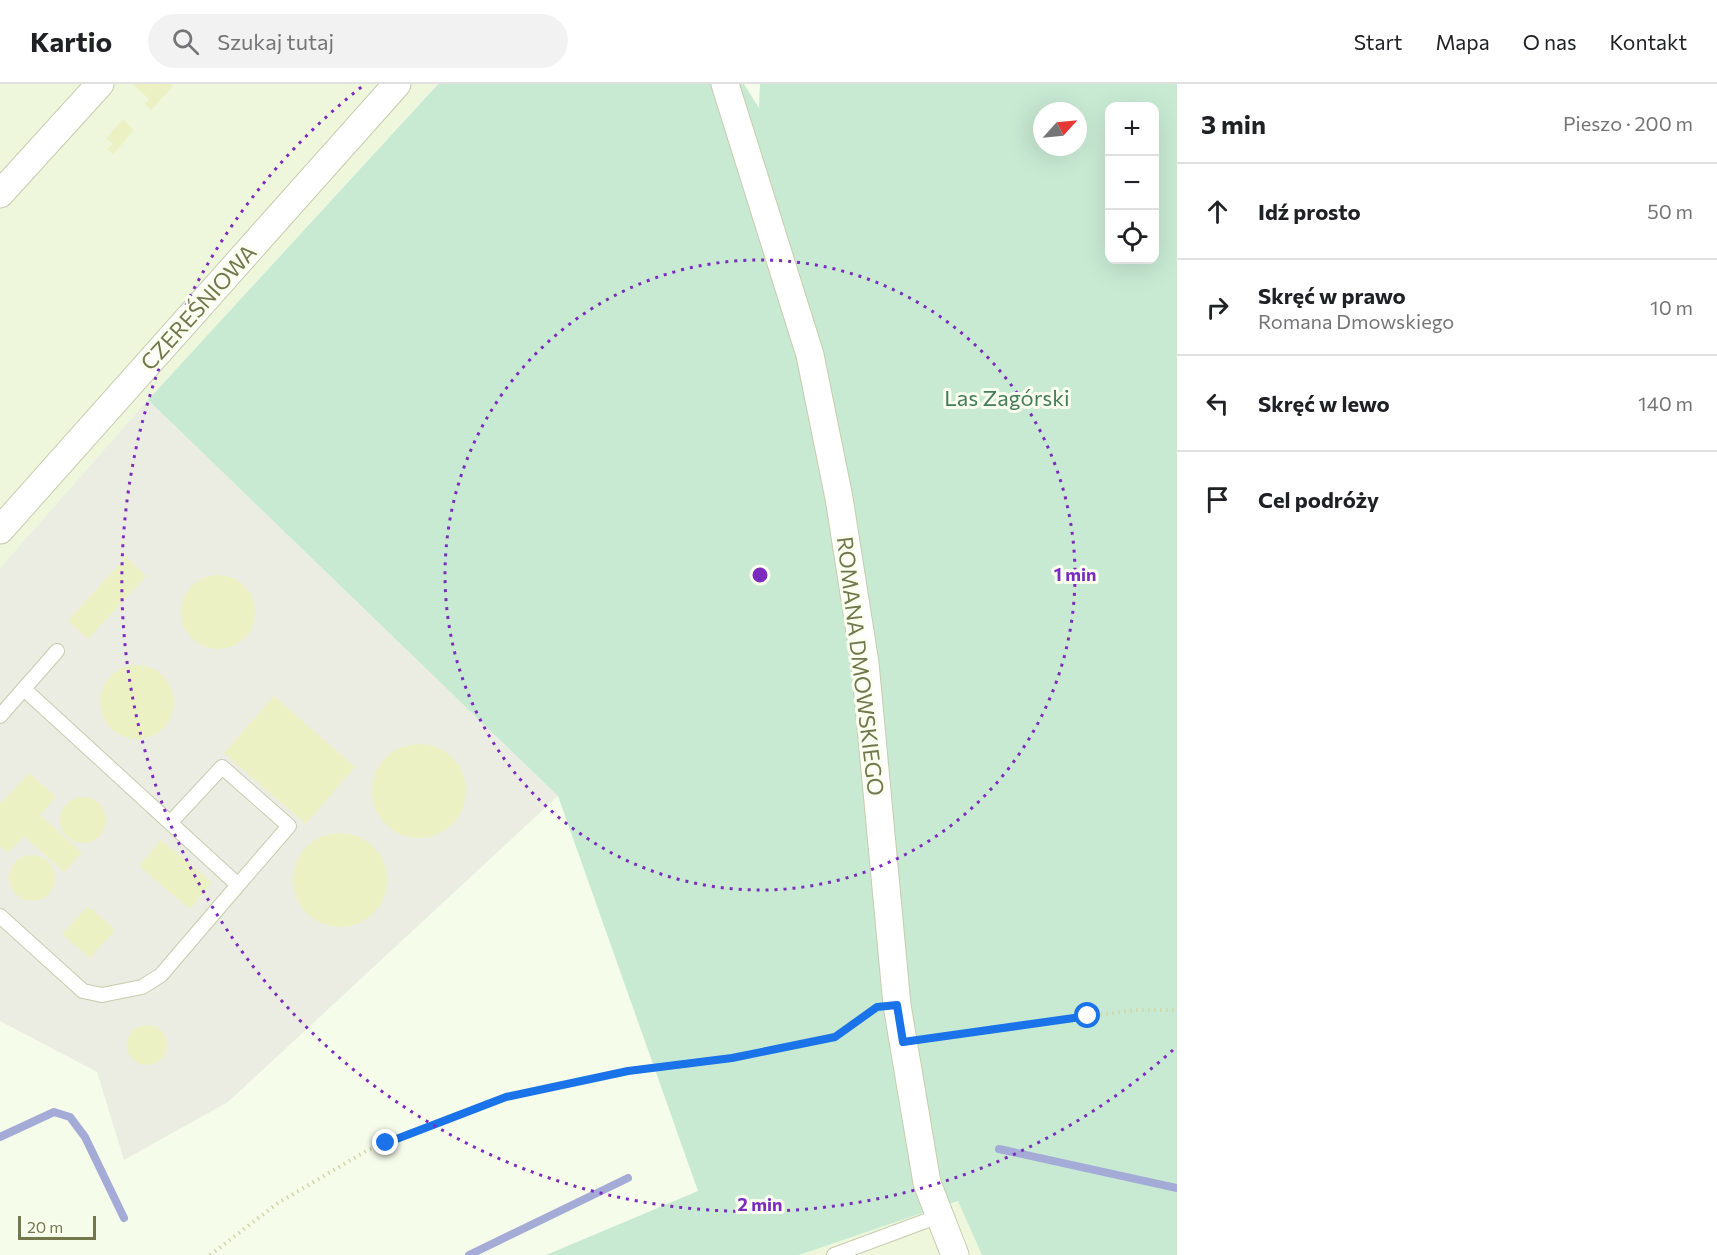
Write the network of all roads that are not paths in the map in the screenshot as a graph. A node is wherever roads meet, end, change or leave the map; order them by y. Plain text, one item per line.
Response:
1 (100, 84) edge
2 (397, 84) edge
3 (725, 84) edge
4 (0, 194) edge
5 (0, 530) edge
6 (57, 651) dead end
7 (24, 689) junction
8 (0, 716) edge
9 (170, 823) junction
10 (238, 885) junction
11 (0, 916) edge
12 (939, 1216) junction
13 (834, 1255) edge
14 (955, 1255) edge

1 - 4 street
2 - 5 street, CZEREŚNIOWA
3 - 12 street, ROMANA DMOWSKIEGO
6 - 7 lane
7 - 8 lane
7 - 9 lane
9 - 10 lane
9 - 10 lane
10 - 11 lane
12 - 13 lane
12 - 14 street, ROMANA DMOWSKIEGO

